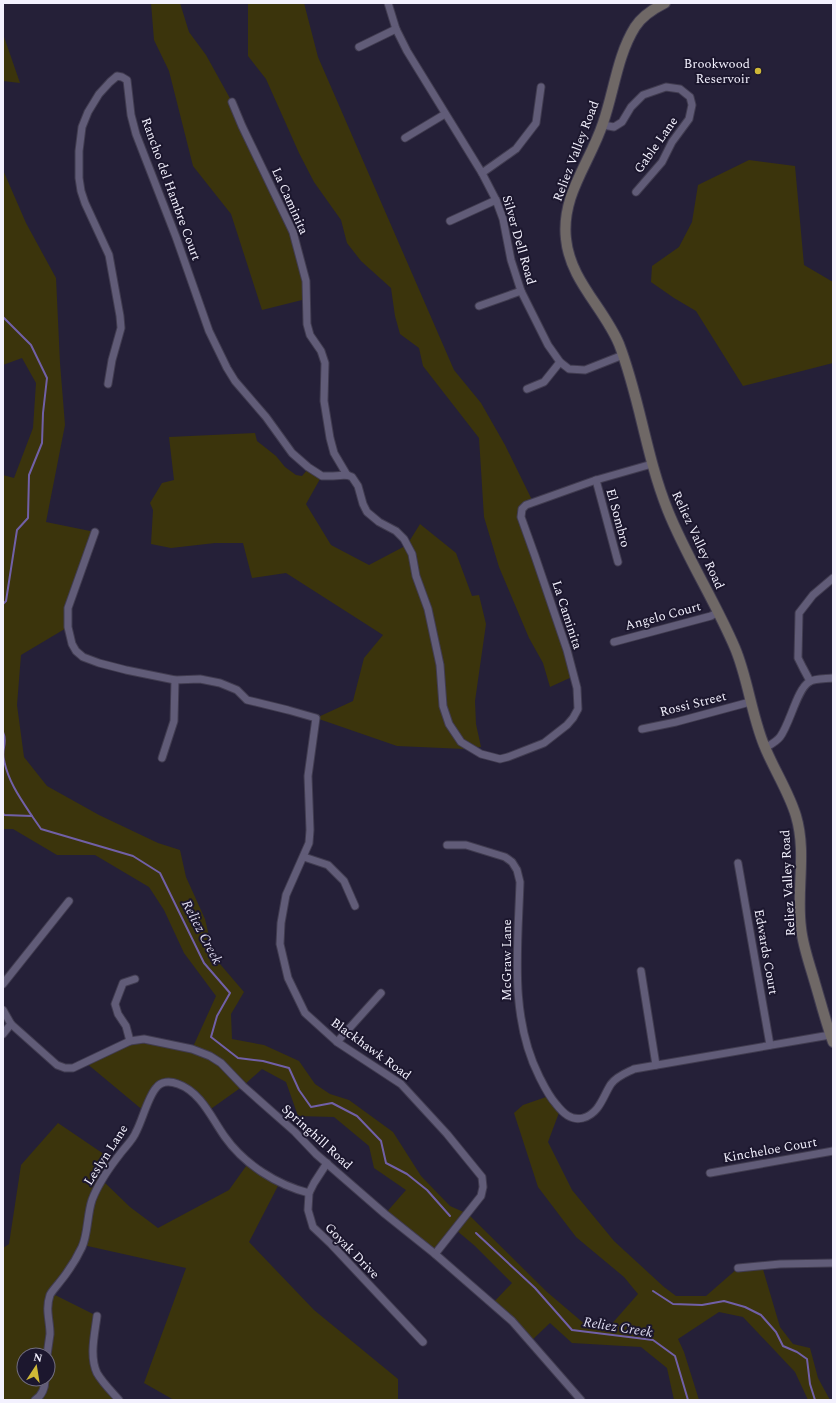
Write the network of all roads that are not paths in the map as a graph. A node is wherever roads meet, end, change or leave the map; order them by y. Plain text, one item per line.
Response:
1 (388, 3) edge
2 (665, 3) edge
3 (396, 30) junction
4 (359, 47) dead end
5 (541, 87) dead end
6 (232, 102) dead end
7 (445, 114) junction
8 (603, 125) junction
9 (405, 138) dead end
10 (482, 173) junction
11 (636, 192) dead end
12 (496, 200) junction
13 (450, 221) dead end
14 (520, 291) junction
15 (479, 306) dead end
16 (623, 355) junction
17 (560, 362) junction
18 (108, 384) dead end
19 (526, 389) dead end
20 (652, 464) junction
21 (347, 475) junction
22 (596, 480) junction
23 (95, 532) dead end
24 (618, 562) dead end
25 (833, 578) edge
26 (718, 612) junction
27 (614, 642) dead end
28 (833, 678) edge
29 (175, 680) junction
30 (810, 681) junction
31 (750, 702) junction
32 (642, 729) dead end
33 (765, 748) junction
34 (162, 758) dead end
35 (447, 844) dead end
36 (304, 857) junction
37 (738, 863) dead end
38 (69, 901) dead end
39 (355, 906) dead end
40 (641, 971) dead end
41 (135, 979) dead end
42 (3, 984) edge
43 (381, 993) dead end
44 (3, 1010) edge
45 (11, 1024) junction
46 (3, 1034) edge
47 (832, 1038) edge
48 (130, 1041) junction
49 (337, 1042) junction
50 (770, 1046) junction
51 (656, 1065) junction
52 (833, 1151) edge
53 (327, 1163) junction
54 (710, 1173) dead end
55 (309, 1193) junction
56 (435, 1254) junction
57 (833, 1263) edge
58 (738, 1268) dead end
59 (97, 1316) dead end
60 (423, 1342) dead end
61 (48, 1347) edge
62 (44, 1387) edge
63 (35, 1400) edge
64 (119, 1400) edge
65 (580, 1400) edge

1 - 3 street, Silver Dell Road
2 - 8 main road, Reliez Valley Road
3 - 4 street
3 - 7 street, Silver Dell Road
5 - 10 street
6 - 21 street, La Caminita
7 - 9 street
7 - 10 street, Silver Dell Road
8 - 11 street, Gable Lane
8 - 16 main road, Reliez Valley Road
10 - 12 street, Silver Dell Road
12 - 13 street
12 - 14 street, Silver Dell Road
14 - 15 street
14 - 17 street, Silver Dell Road
16 - 17 street
16 - 20 main road, Reliez Valley Road
17 - 19 street
18 - 21 street, Rancho del Hambre Court
20 - 22 street, La Caminita
20 - 26 main road, Reliez Valley Road
21 - 22 street, La Caminita
22 - 24 street, El Sombro
23 - 29 street
25 - 30 street
26 - 27 street, Angelo Court
26 - 31 main road, Reliez Valley Road
28 - 30 street
29 - 34 street
29 - 36 street, Blackhawk Road
30 - 33 street
31 - 32 street, Rossi Street
31 - 33 main road, Reliez Valley Road
33 - 47 main road, Reliez Valley Road
35 - 51 street, McGraw Lane
36 - 39 street
36 - 49 street, Blackhawk Road
37 - 50 street, Edwards Court
38 - 42 street
40 - 51 street
41 - 48 street
43 - 49 street
44 - 45 street, Springhill Road
45 - 46 street
45 - 48 street, Springhill Road
47 - 50 street, McGraw Lane
48 - 53 street, Springhill Road
49 - 56 street, Blackhawk Road
50 - 51 street, McGraw Lane
52 - 54 street, Kincheloe Court
53 - 55 street, Goyak Drive
53 - 56 street, Springhill Road
55 - 60 street, Goyak Drive
55 - 61 street, Leslyn Lane
56 - 65 street, Springhill Road
57 - 58 street
59 - 64 street
62 - 63 street

